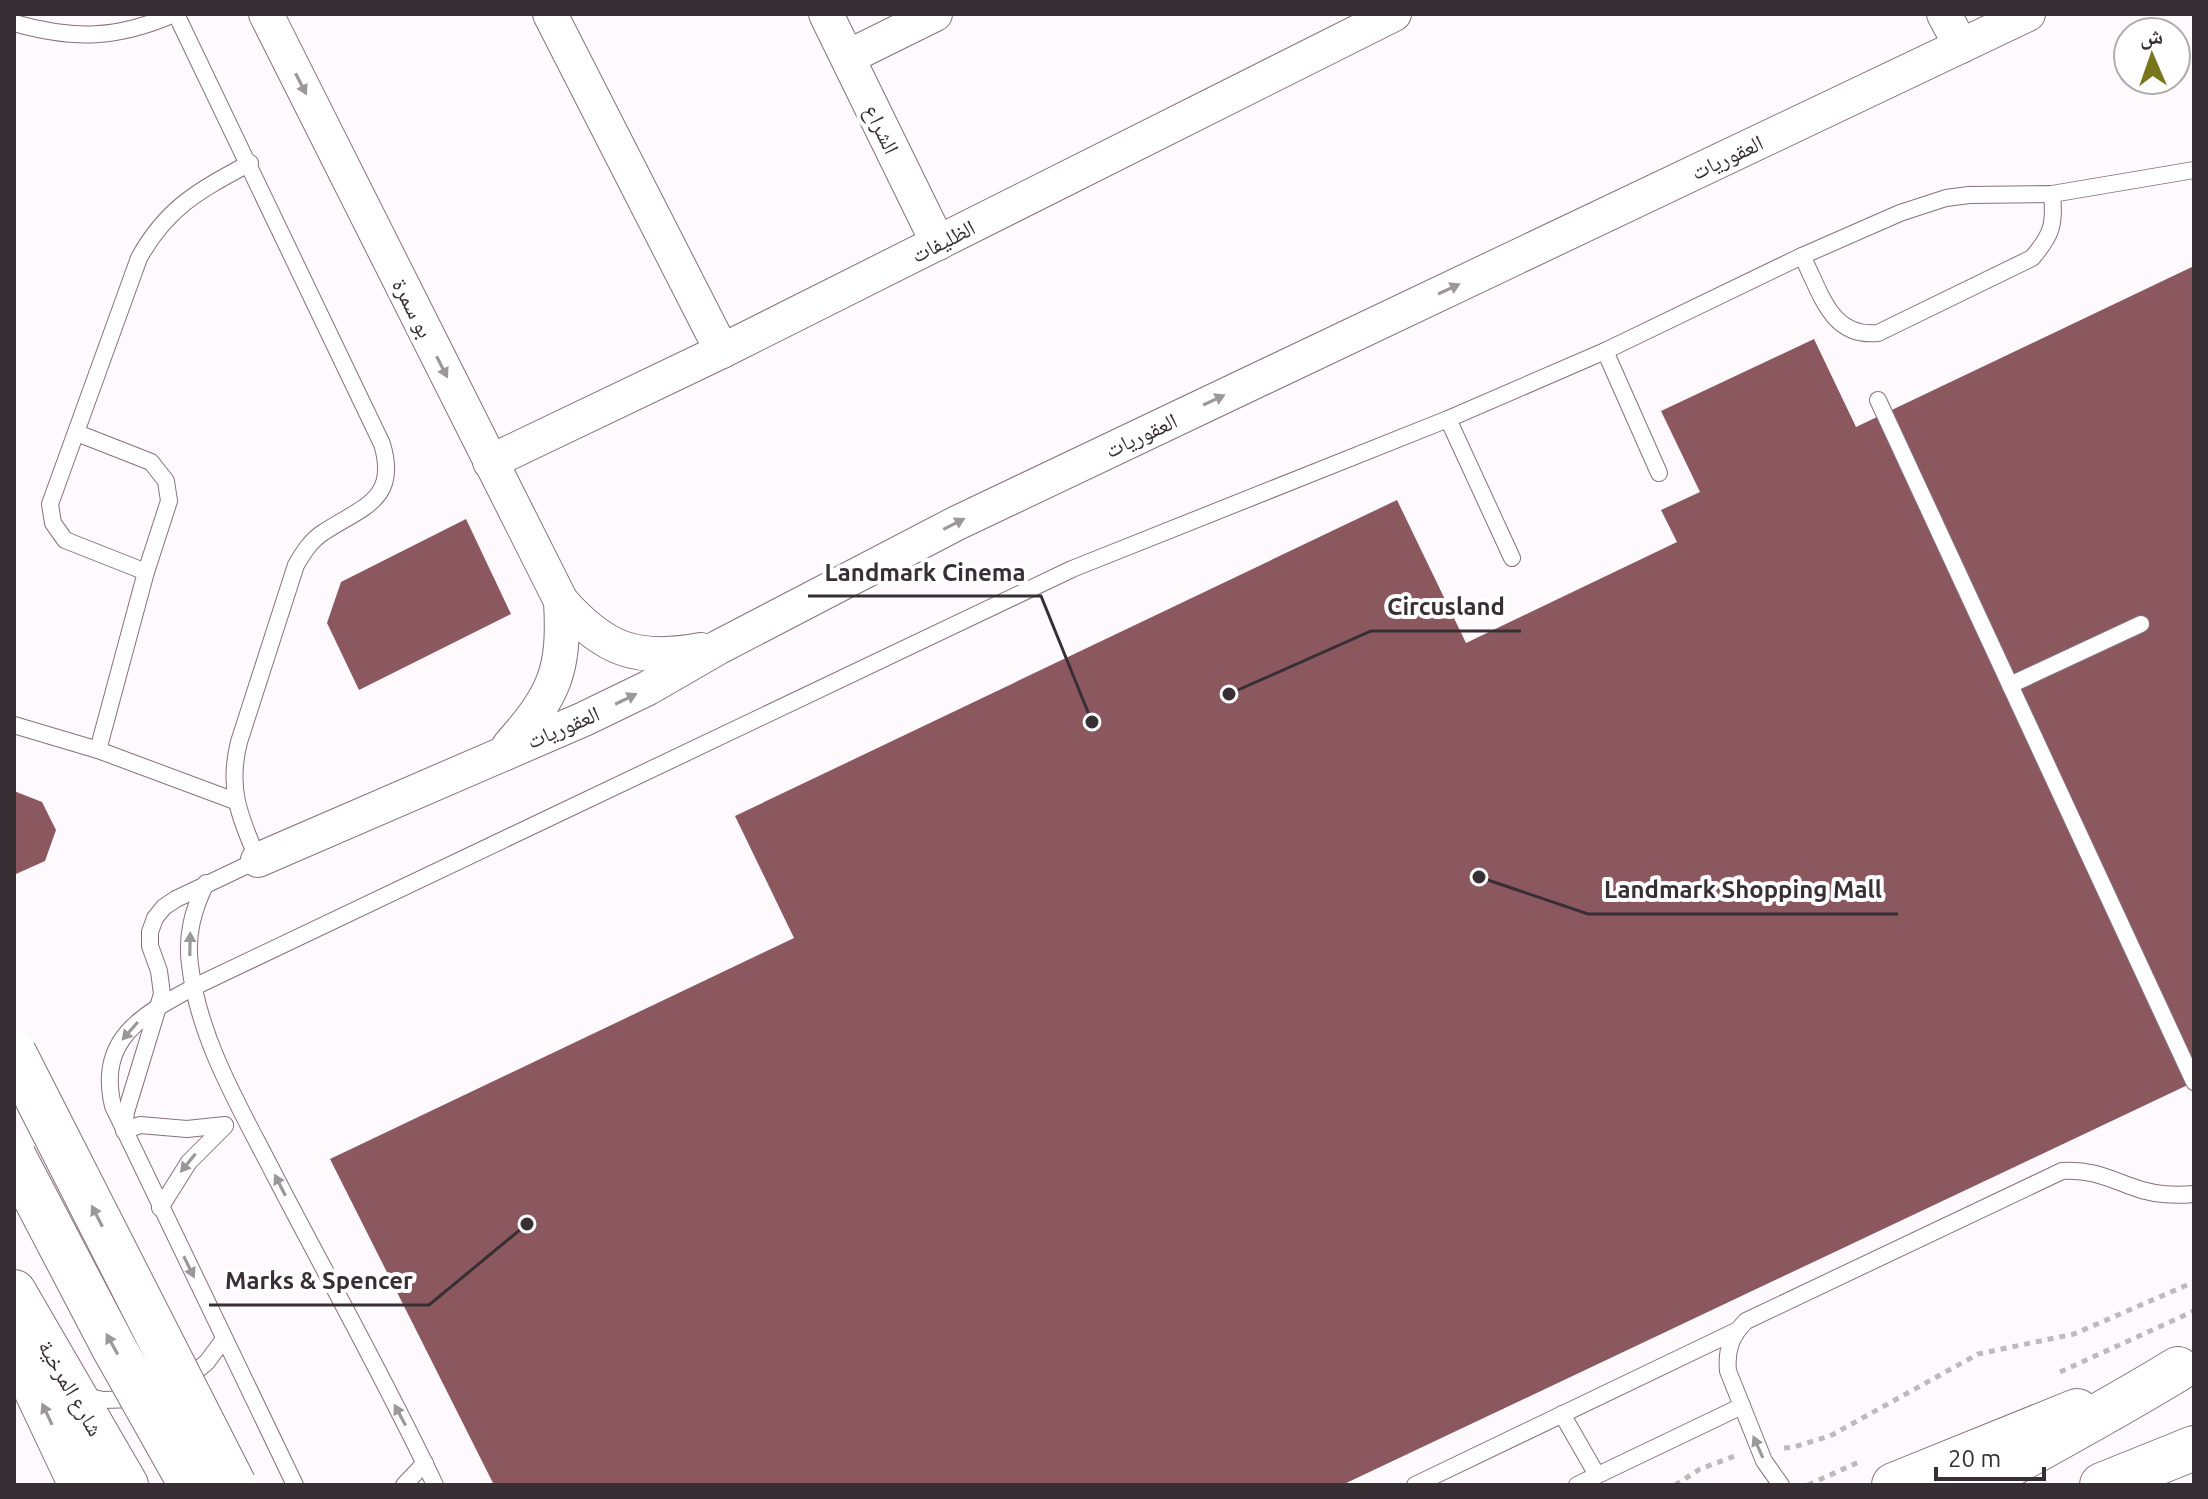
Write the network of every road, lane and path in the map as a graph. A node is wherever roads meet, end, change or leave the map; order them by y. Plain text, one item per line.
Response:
1 (175, 14) edge
2 (266, 14) edge
3 (550, 14) edge
4 (826, 14) edge
5 (935, 14) edge
6 (1393, 14) edge
7 (1944, 14) edge
8 (2028, 14) edge
9 (14, 23) edge
10 (1961, 46) junction
11 (848, 57) junction
12 (250, 163) junction
13 (2194, 170) edge
14 (2052, 194) junction
15 (938, 243) junction
16 (1802, 256) junction
17 (722, 351) junction
18 (1605, 351) junction
19 (1878, 400) dead end
20 (1448, 419) junction
21 (77, 433) junction
22 (490, 462) junction
23 (1659, 473) dead end
24 (1512, 558) dead end
25 (146, 572) junction
26 (561, 601) junction
27 (2141, 624) dead end
28 (719, 647) junction
29 (2010, 685) junction
30 (14, 725) edge
31 (98, 750) junction
32 (503, 752) junction
33 (235, 801) junction
34 (258, 860) junction
35 (206, 883) junction
36 (194, 987) junction
37 (161, 1005) junction
38 (14, 1053) edge
39 (2194, 1082) edge
40 (244, 1116) junction
41 (225, 1125) junction
42 (124, 1131) junction
43 (14, 1157) edge
44 (2194, 1194) edge
45 (160, 1208) junction
46 (2194, 1282) edge
47 (14, 1292) edge
48 (1736, 1331) junction
49 (224, 1339) junction
50 (14, 1343) edge
51 (2186, 1366) edge
52 (75, 1393) junction
53 (1742, 1406) junction
54 (1562, 1414) junction
55 (1758, 1448) junction
56 (2194, 1448) edge
57 (425, 1463) junction
58 (1597, 1475) junction
59 (81, 1485) edge
60 (126, 1485) edge
61 (191, 1485) edge
62 (234, 1485) edge
63 (295, 1485) edge
64 (404, 1485) edge
65 (435, 1485) edge
66 (1415, 1485) edge
67 (1577, 1485) edge
68 (1675, 1485) edge
69 (1781, 1485) edge
70 (1894, 1485) edge
71 (1973, 1485) edge
72 (2102, 1485) edge

1 - 9 lane
1 - 12 lane
2 -> 22 street, بو سمرة
3 - 17 street
4 - 11 street, الشراع
5 - 11 street
6 - 15 street, الظليفات
7 - 10 street
8 - 10 street, العقوريات
28 -> 10 street, العقوريات
11 - 15 street, الشراع
12 - 21 lane
12 - 33 lane
13 - 14 lane
14 - 16 lane
14 - 16 lane
15 - 17 street, الظليفات
16 - 18 lane
17 - 22 street, الظليفات
18 - 20 lane
18 - 23 lane
19 - 29 lane
20 - 24 lane
20 - 36 lane
21 - 25 lane
21 - 25 lane
22 - 26 street, بو سمرة
25 - 31 lane
26 - 28 street, بو سمرة
26 - 32 street, بو سمرة
27 - 29 lane
32 -> 28 street, العقوريات
29 - 39 lane
30 - 31 lane
31 - 33 lane
32 - 34 street, العقوريات
33 - 34 lane
34 - 35 lane
36 -> 35 lane
35 - 37 lane
36 - 37 lane
36 - 40 lane
37 - 42 lane
37 -> 42 lane
62 -> 38 main road, bridge
40 - 41 lane
57 -> 40 lane
41 - 42 lane
41 -> 45 lane
42 - 45 lane
61 -> 43 main road, bridge
44 - 48 lane
45 -> 49 lane
46 - 55 path
47 - 52 main road, شارع المرخية
48 - 53 lane
48 - 54 lane
49 - 52 lane
49 - 63 lane
59 -> 50 main road
51 - 70 main road
51 - 71 main road
52 - 60 main road, شارع المرخية
55 -> 53 lane
53 - 58 lane
54 - 58 lane
54 - 66 lane
55 - 68 path
55 - 69 lane
56 - 72 main road
57 - 64 lane
57 - 65 lane
58 - 67 lane

